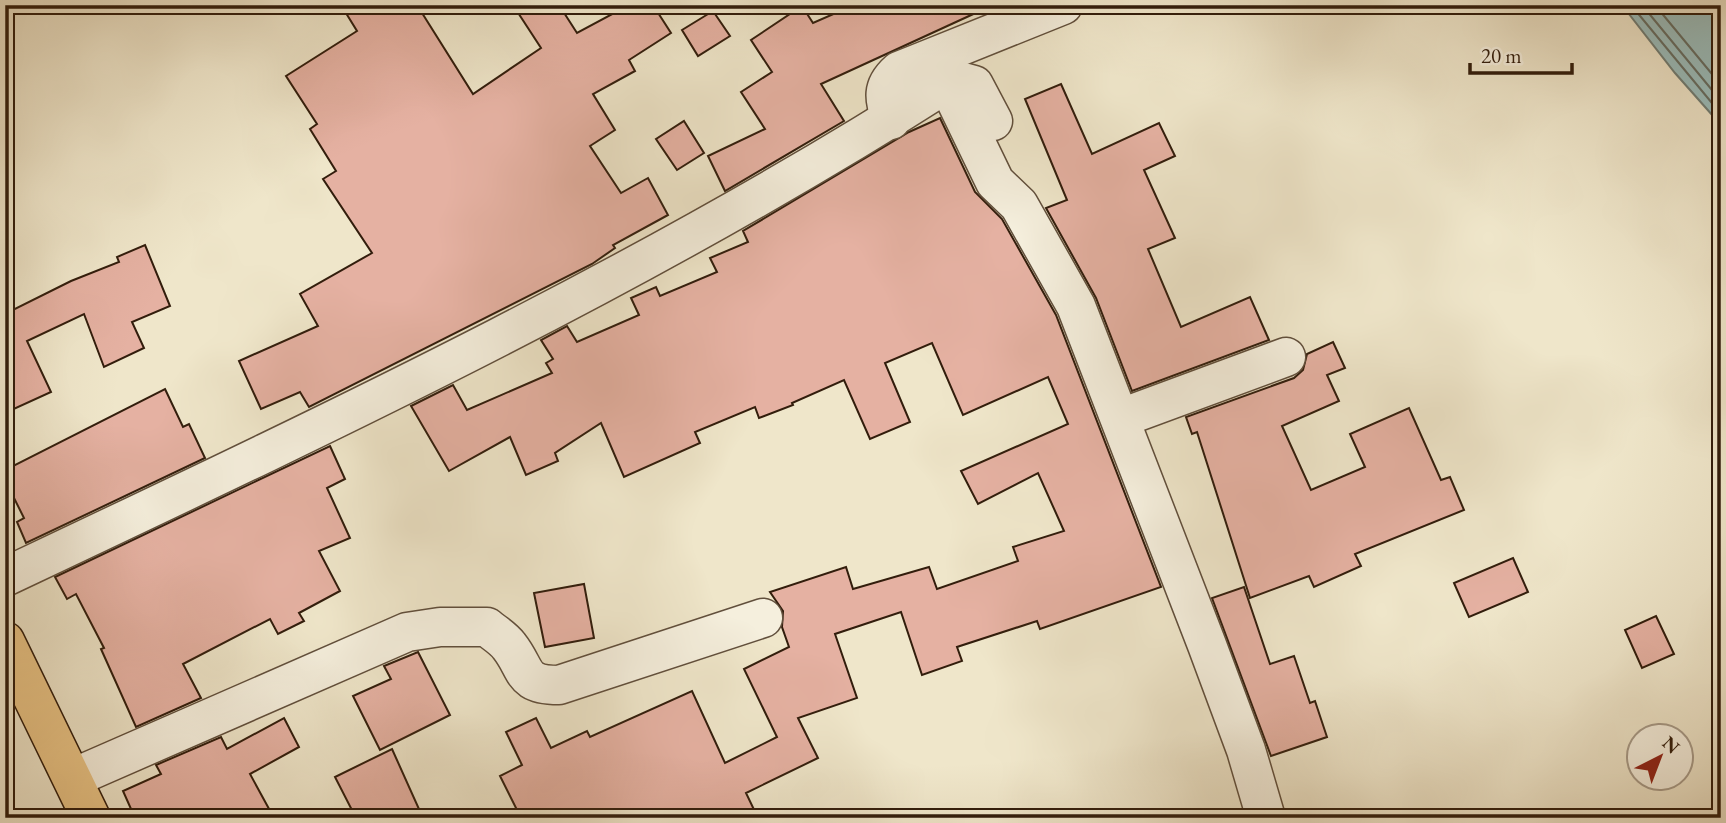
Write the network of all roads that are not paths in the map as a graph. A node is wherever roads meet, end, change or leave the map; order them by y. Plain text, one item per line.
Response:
1 (1063, 5) edge
2 (947, 83) junction
3 (891, 120) junction
4 (993, 121) dead end
5 (1286, 357) dead end
6 (1121, 418) junction
7 (5, 577) edge
8 (763, 618) dead end
9 (5, 641) edge
10 (73, 778) junction
11 (91, 818) edge
12 (1266, 818) edge

1 - 3 street
2 - 3 street
2 - 4 street
2 - 6 street
3 - 7 street
5 - 6 street
6 - 12 street
8 - 10 street
9 - 10 main road
10 - 11 main road

